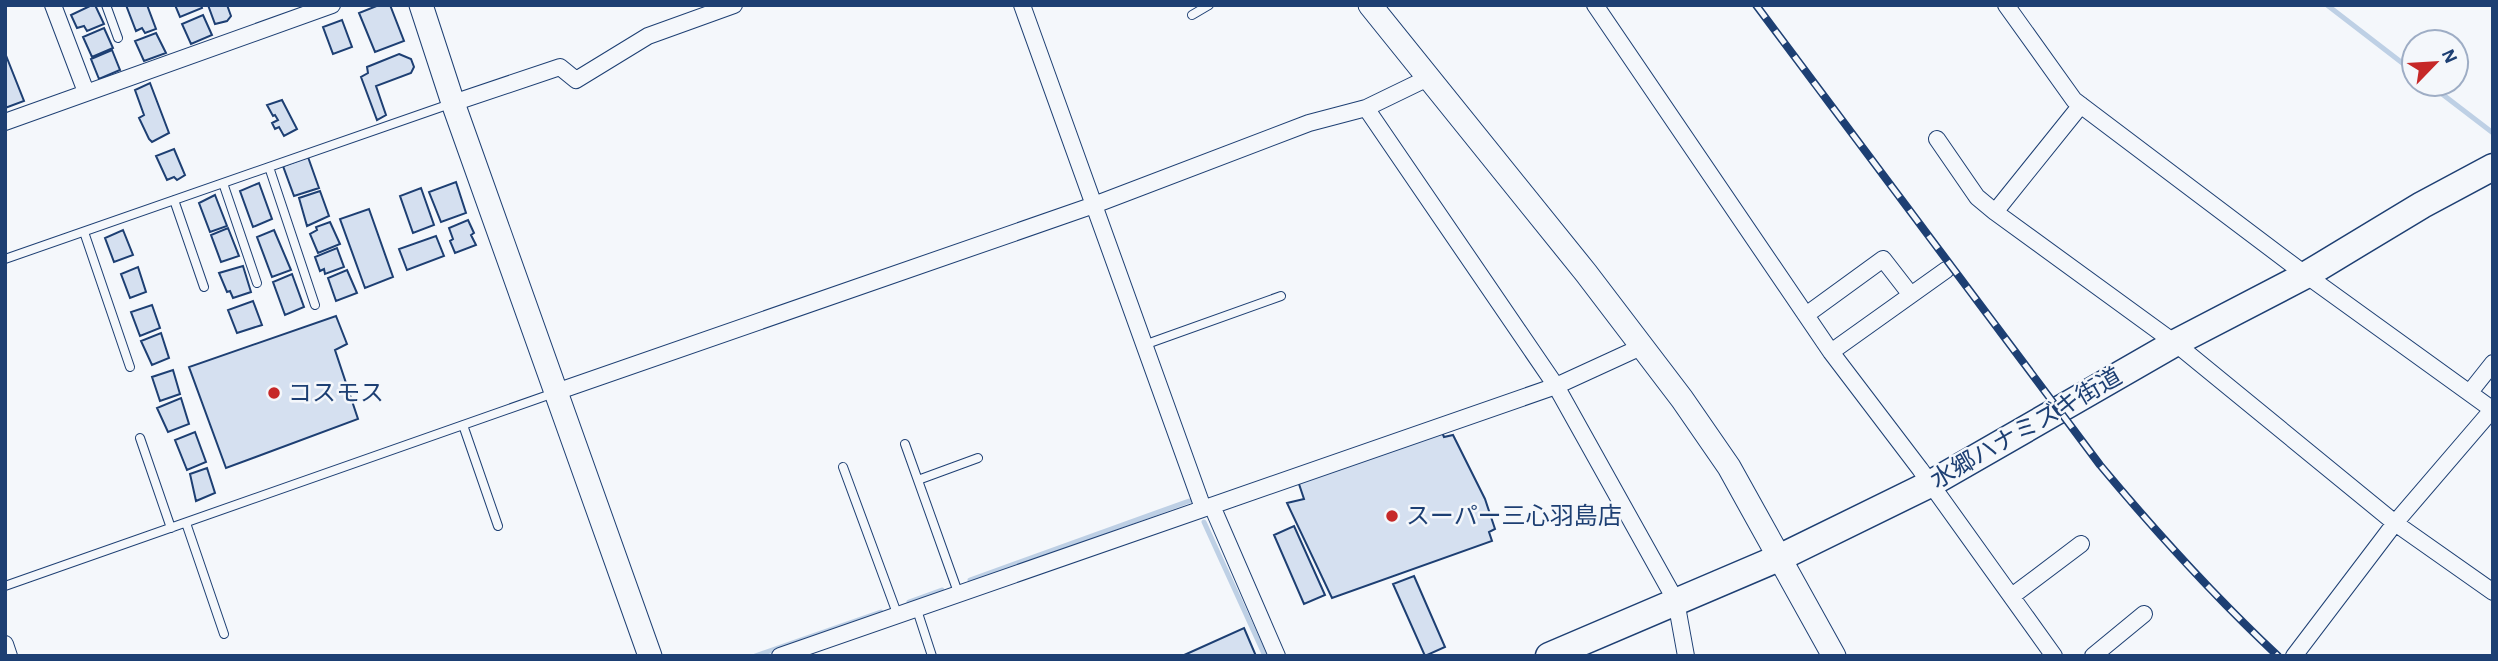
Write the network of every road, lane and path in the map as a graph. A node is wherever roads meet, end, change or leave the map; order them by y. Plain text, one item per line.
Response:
1 (53, 5) edge
2 (106, 5) edge
3 (332, 5) edge
4 (421, 5) edge
5 (734, 5) edge
6 (1022, 5) edge
7 (1209, 5) edge
8 (1370, 5) edge
9 (1595, 5) edge
10 (2006, 5) edge
11 (1192, 15) dead end
12 (118, 38) dead end
13 (1430, 77) junction
14 (86, 92) junction
15 (453, 103) junction
16 (2081, 105) junction
17 (1366, 108) junction
18 (5, 122) edge
19 (1937, 139) dead end
20 (269, 167) junction
21 (2491, 168) edge
22 (223, 183) junction
23 (174, 200) junction
24 (1094, 205) junction
25 (1995, 212) junction
26 (84, 232) junction
27 (5, 259) edge
28 (1946, 270) dead end
29 (2306, 275) junction
30 (257, 283) dead end
31 (204, 287) dead end
32 (1911, 295) junction
33 (1281, 296) dead end
34 (315, 305) dead end
35 (1806, 315) junction
36 (2175, 343) junction
37 (1144, 345) junction
38 (1641, 347) junction
39 (1830, 352) junction
40 (2493, 363) edge
41 (130, 367) dead end
42 (1556, 386) junction
43 (556, 392) junction
44 (2470, 392) junction
45 (2493, 410) edge
46 (463, 425) junction
47 (140, 438) dead end
48 (905, 444) dead end
49 (978, 458) dead end
50 (843, 467) dead end
51 (918, 480) junction
52 (1930, 484) junction
53 (1208, 507) junction
54 (186, 523) junction
55 (2395, 523) junction
56 (498, 526) dead end
57 (171, 528) junction
58 (2081, 544) dead end
59 (1781, 557) junction
60 (5, 586) edge
61 (2493, 592) edge
62 (959, 595) junction
63 (2012, 596) junction
64 (1676, 601) junction
65 (917, 610) junction
66 (2144, 614) dead end
67 (898, 616) junction
68 (224, 634) dead end
69 (5, 644) edge
70 (9, 656) edge
71 (650, 656) edge
72 (780, 656) edge
73 (932, 656) edge
74 (1277, 656) edge
75 (1549, 656) edge
76 (1686, 656) edge
77 (1834, 656) edge
78 (2054, 656) edge
79 (2093, 656) edge
80 (2294, 656) edge

1 - 14 street
2 - 12 lane
3 - 14 street
4 - 15 street
5 - 15 street
6 - 24 street
7 - 11 lane
8 - 13 street
9 - 35 street
10 - 16 street
13 - 17 street
13 - 38 street
14 - 18 street
15 - 20 lane
15 - 43 street
16 - 25 street
16 - 29 street
17 - 24 street
17 - 42 street
19 - 25 street
20 - 22 lane
20 - 34 lane
21 - 29 main road, 水郷ハナミズキ街道
22 - 23 lane
22 - 30 lane
23 - 26 lane
23 - 31 lane
24 - 37 street
24 - 43 street
25 - 36 street
26 - 27 lane
26 - 41 lane
28 - 32 street
29 - 36 main road, 水郷ハナミズキ街道
29 - 44 street
32 - 35 street
32 - 39 street
33 - 37 lane
35 - 39 street
36 - 52 main road, 水郷ハナミズキ街道
36 - 55 street
37 - 53 street
38 - 42 street
38 - 59 street
39 - 52 street
40 - 44 street
42 - 53 street
42 - 64 street
43 - 46 lane
43 - 71 street
44 - 45 street
45 - 55 street
46 - 54 lane
46 - 56 lane
47 - 57 lane
48 - 51 lane
49 - 51 lane
50 - 67 lane
51 - 62 lane
52 - 59 main road, 水郷ハナミズキ街道
52 - 63 street
53 - 62 street
53 - 74 street
54 - 57 lane
54 - 68 lane
55 - 61 street
55 - 80 street
57 - 60 lane
58 - 63 street
59 - 64 main road, 水郷ハナミズキ街道
59 - 77 street
62 - 65 street
63 - 78 street
64 - 75 main road, 水郷ハナミズキ街道
64 - 76 street
65 - 67 street
65 - 73 lane
66 - 79 street
67 - 72 street
69 - 70 street

